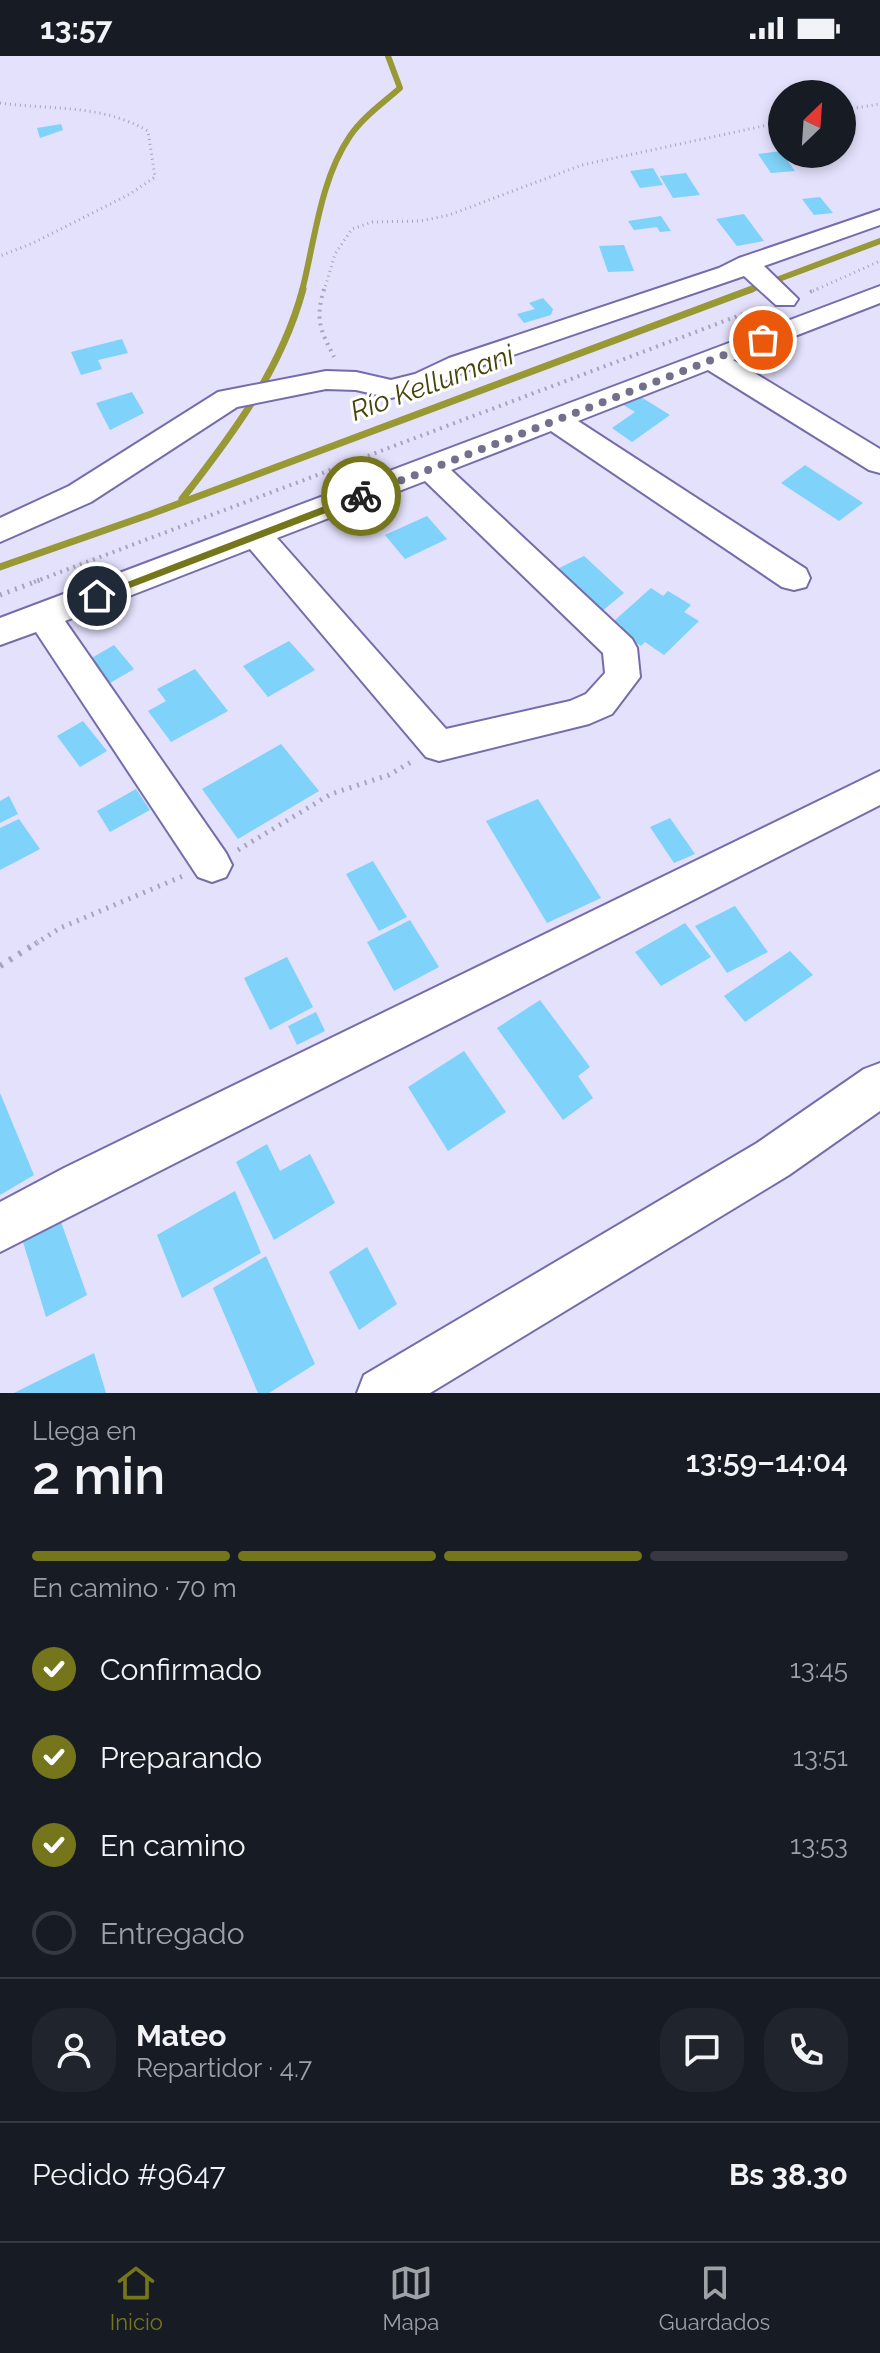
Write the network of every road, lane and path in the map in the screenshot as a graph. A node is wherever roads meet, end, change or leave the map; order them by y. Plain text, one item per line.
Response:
1 (0, 103) edge
2 (880, 104) edge
3 (856, 108) edge
4 (768, 125) edge
5 (880, 217) edge
6 (0, 256) edge
7 (880, 261) edge
8 (766, 282) junction
9 (866, 300) edge
10 (880, 320) edge
11 (709, 358) junction
12 (342, 380) junction
13 (555, 420) junction
14 (880, 463) edge
15 (431, 469) junction
16 (0, 531) edge
17 (257, 536) junction
18 (794, 578) dead end
19 (0, 595) edge
20 (43, 616) junction
21 (0, 632) edge
22 (439, 746) junction
23 (880, 787) edge
24 (212, 865) junction
25 (0, 966) edge
26 (880, 1085) edge
27 (0, 1228) edge
28 (382, 1393) edge

1 - 6 path
2 - 3 path
4 - 12 path
5 - 8 street
7 - 8 path
8 - 12 street
8 - 19 path
9 - 10 street
9 - 11 street
11 - 13 street
11 - 14 street
12 - 16 street
13 - 15 street
13 - 18 street
15 - 17 street
15 - 22 street
17 - 20 street
17 - 22 street
20 - 21 street
20 - 24 street
22 - 24 path
23 - 27 street
24 - 25 path
26 - 28 street

